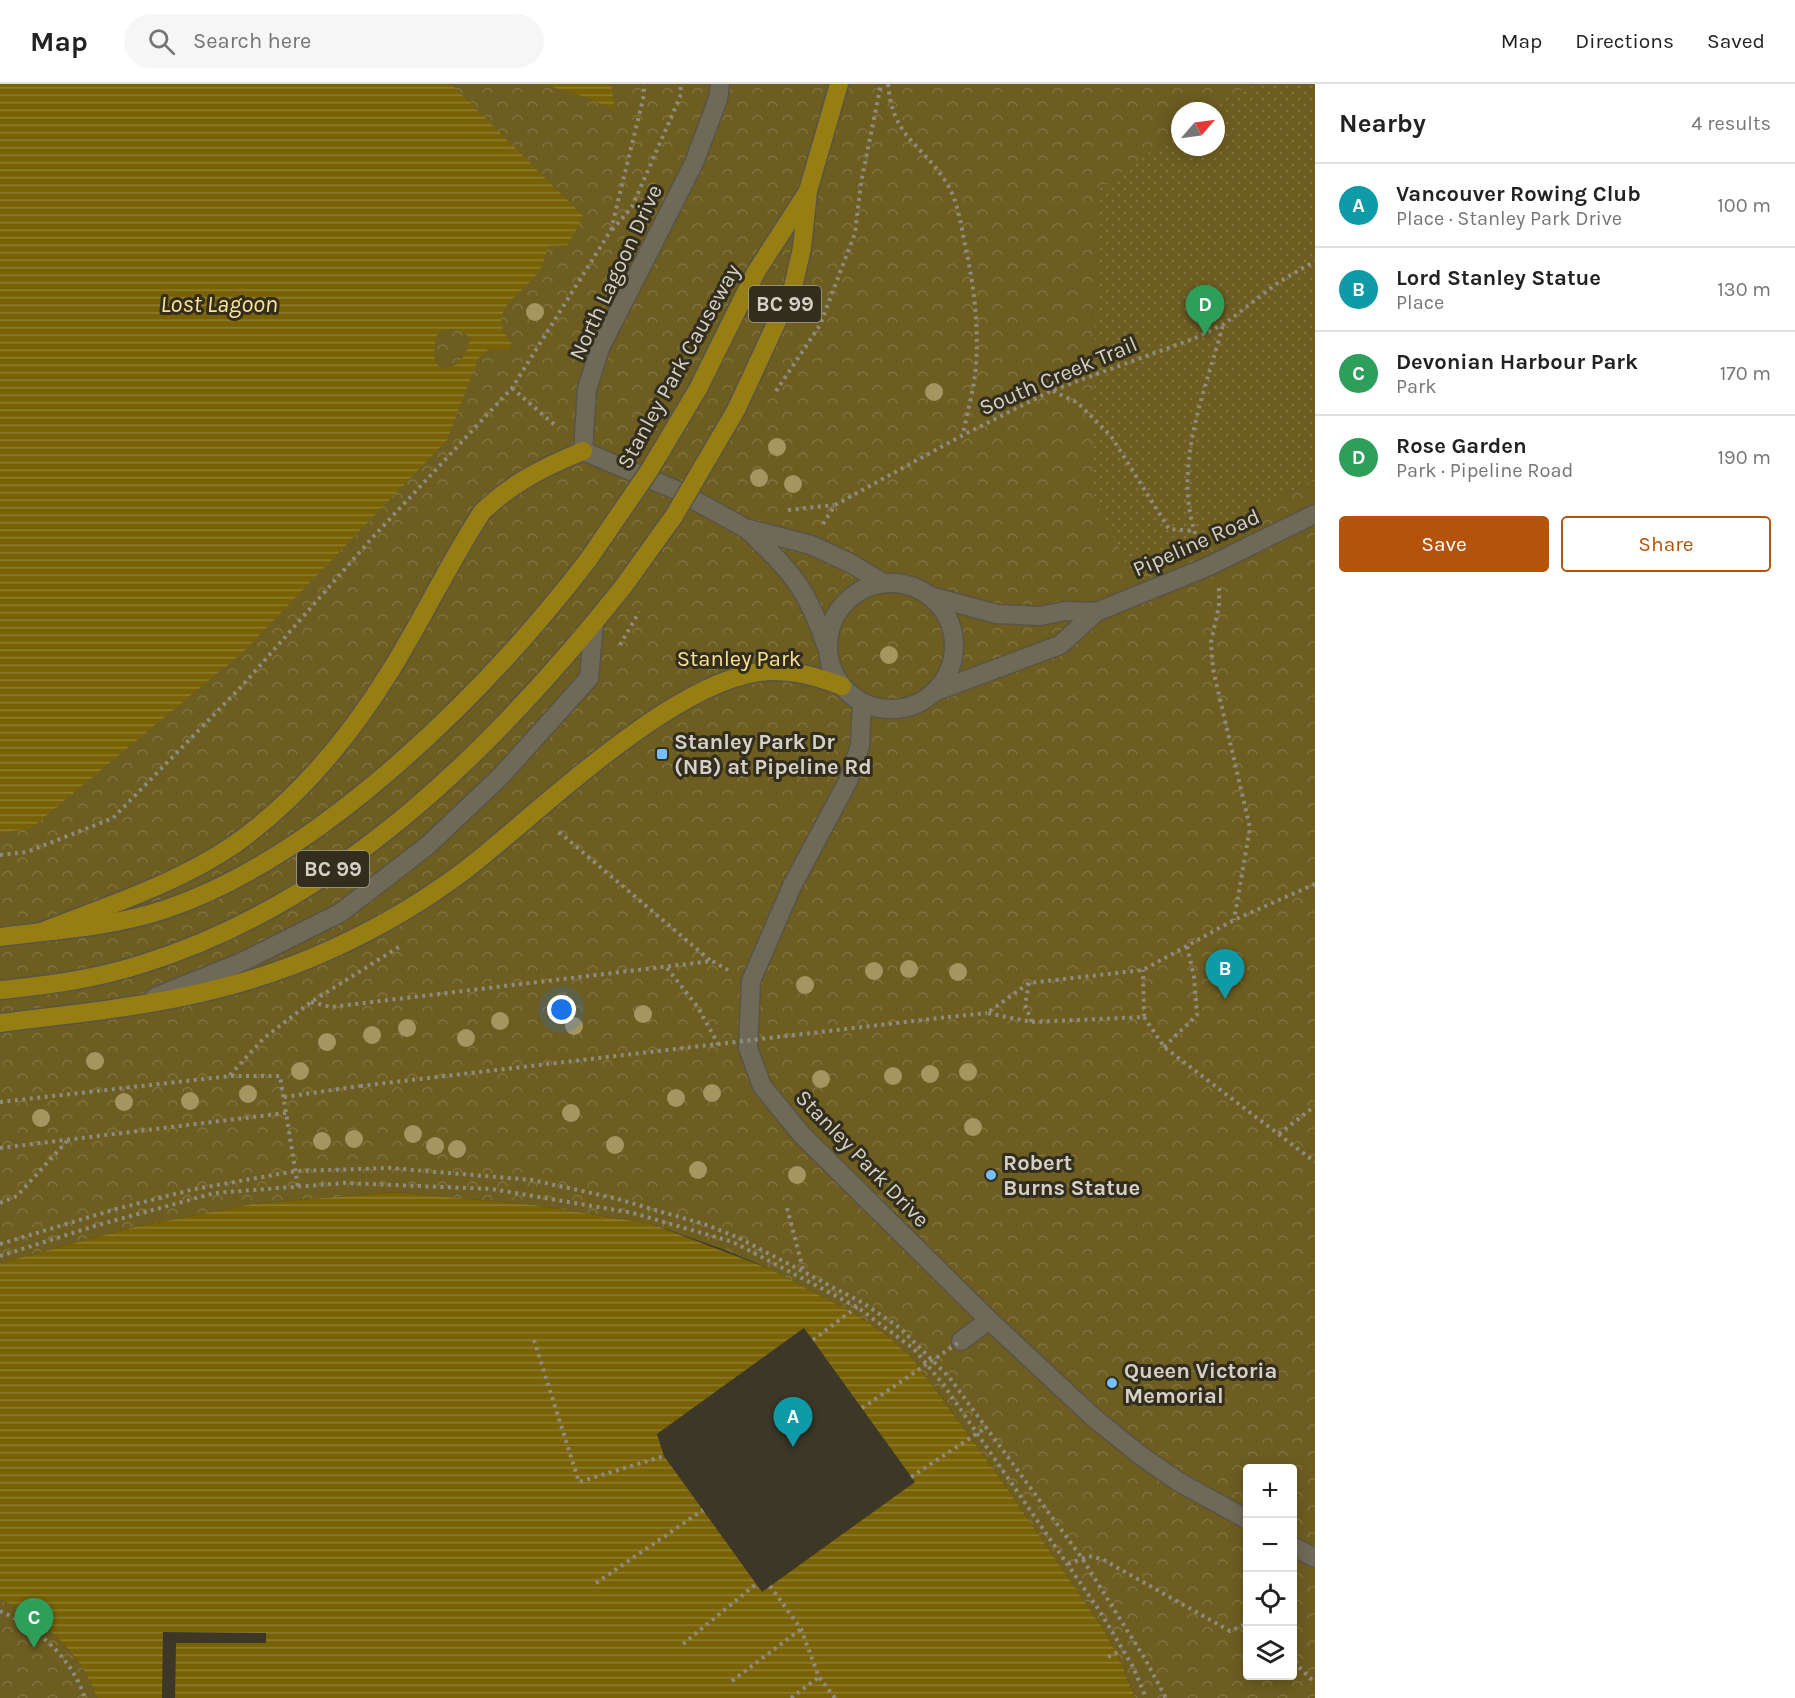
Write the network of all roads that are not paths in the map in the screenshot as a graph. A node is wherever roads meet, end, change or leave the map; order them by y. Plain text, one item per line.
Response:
1 (720, 84) edge
2 (839, 84) edge
3 (808, 191) junction
4 (583, 451) junction
5 (1315, 514) edge
6 (745, 528) junction
7 (883, 583) junction
8 (929, 596) junction
9 (1096, 612) junction
10 (594, 624) junction
11 (828, 649) junction
12 (842, 686) junction
13 (934, 692) junction
14 (862, 702) junction
15 (41, 932) junction
16 (0, 937) edge
17 (0, 990) edge
18 (105, 1010) junction
19 (0, 1023) edge
20 (989, 1320) junction
21 (961, 1341) road end
22 (1244, 1518) edge
23 (1297, 1548) edge
24 (1315, 1558) edge

1 - 4 street, North Lagoon Drive
2 - 3 highway, Stanley Park Causeway / BC 99
3 - 10 highway, Stanley Park Causeway / BC 99, bridge
3 - 15 highway, Stanley Park Causeway / BC 99, bridge
4 - 6 street
4 - 15 highway
5 - 9 street, Pipeline Road
6 - 7 street
6 - 11 street
7 - 8 street
7 - 11 street
8 - 9 street, Pipeline Road
8 - 13 street
9 - 13 street, Pipeline Road
10 - 17 highway, Stanley Park Causeway / BC 99
10 - 18 street
11 - 12 street
12 - 14 street
12 - 18 highway
13 - 14 street
14 - 20 street, Stanley Park Drive
15 - 16 highway, Stanley Park Causeway / BC 99
18 - 19 highway
20 - 21 street
20 - 22 street, Stanley Park Drive
23 - 24 street

